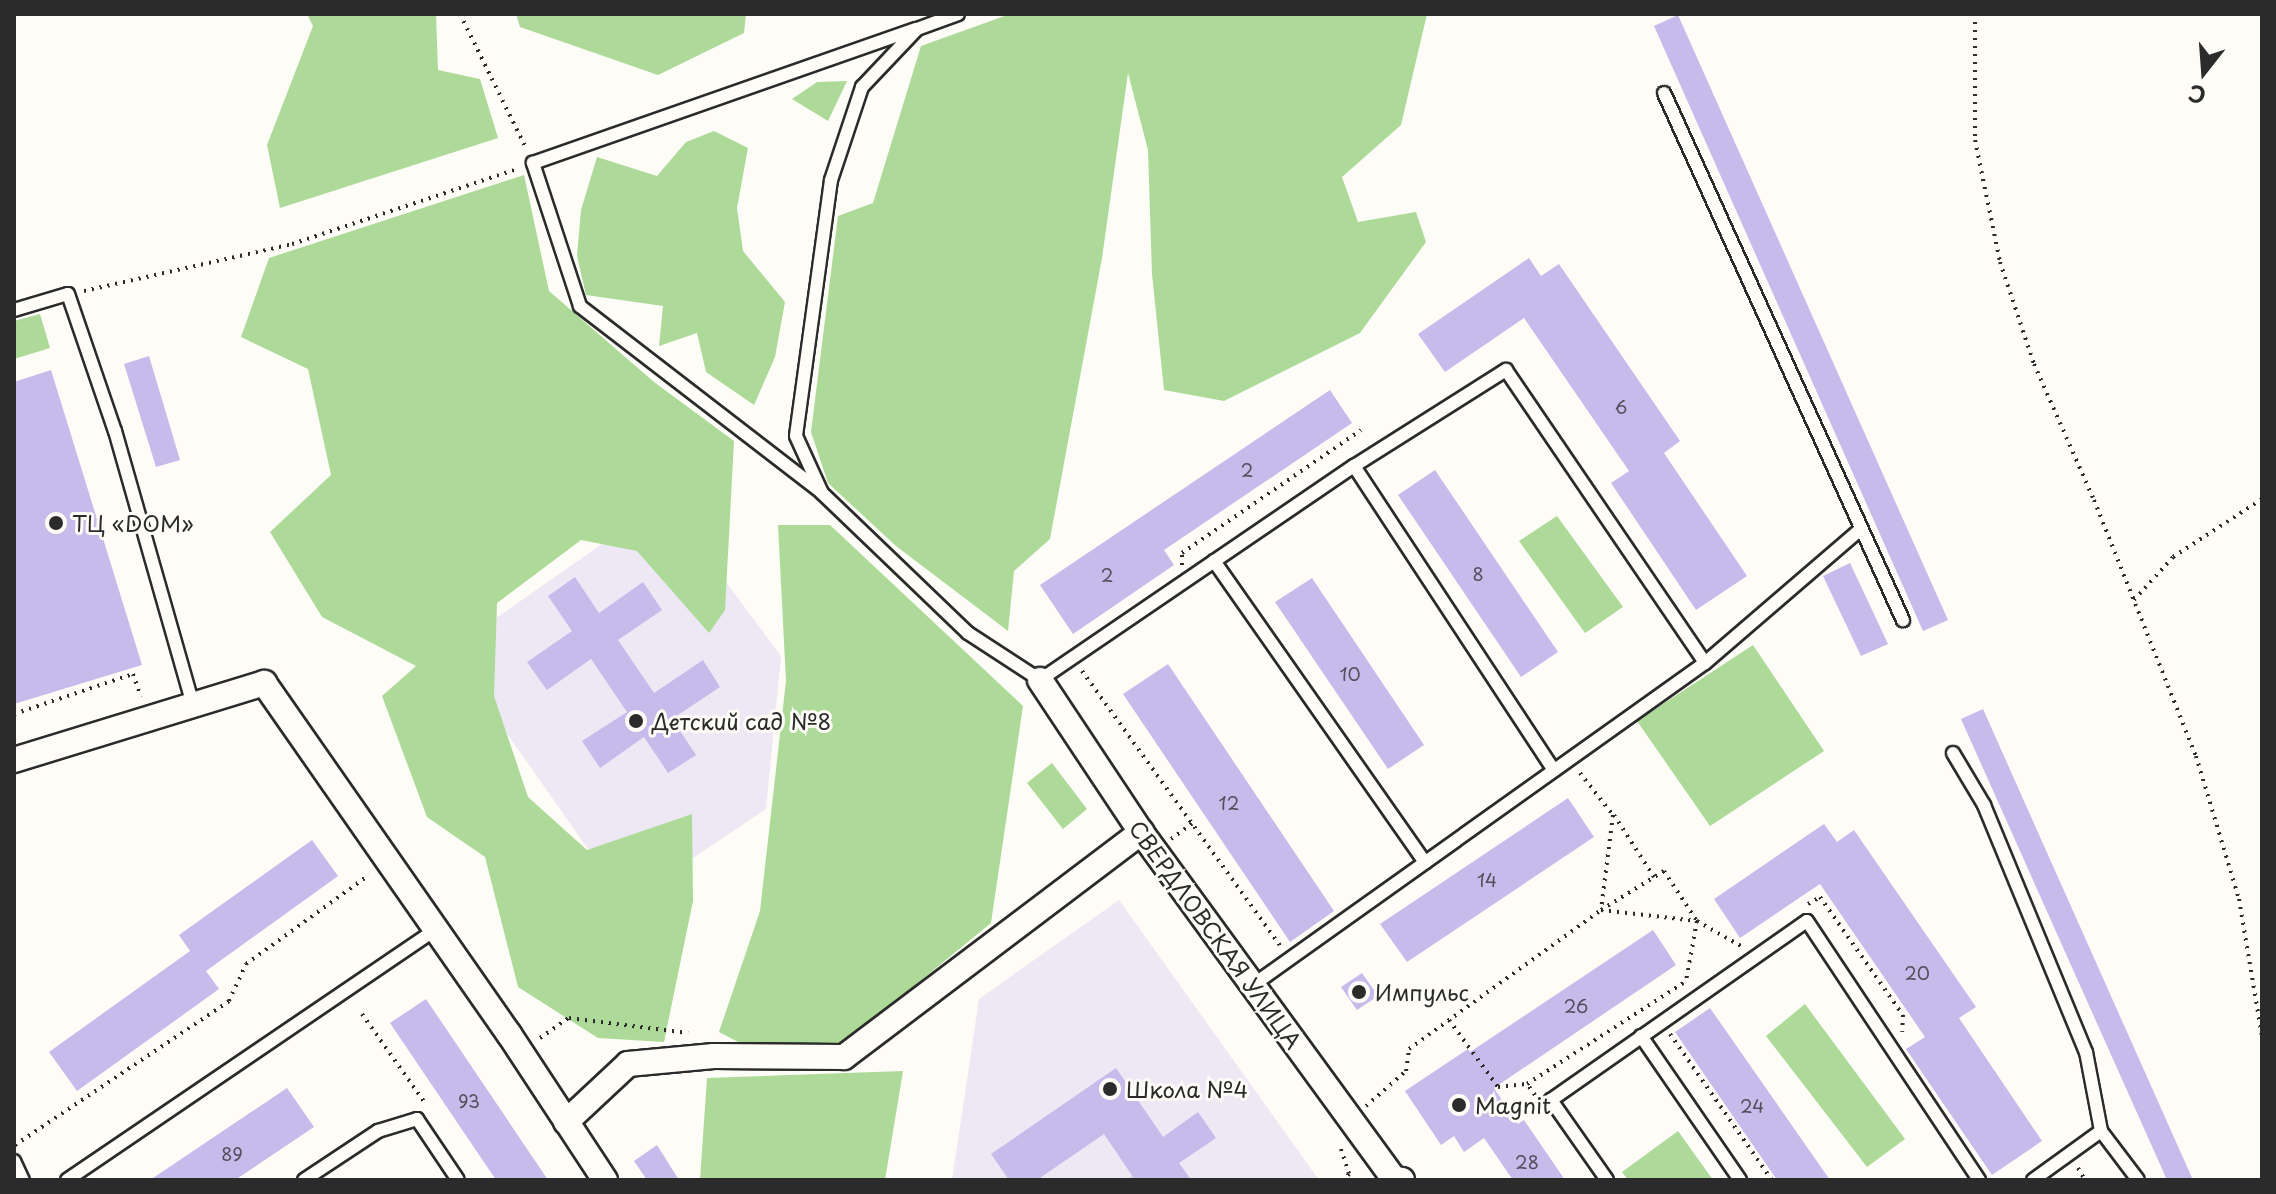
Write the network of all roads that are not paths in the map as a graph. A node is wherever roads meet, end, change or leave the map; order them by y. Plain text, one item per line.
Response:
1 (958, 14) edge
2 (917, 29) junction
3 (1664, 93) dead end
4 (14, 310) edge
5 (1354, 466) junction
6 (822, 493) junction
7 (1861, 529) junction
8 (1214, 561) junction
9 (1903, 620) dead end
10 (1705, 663) junction
11 (1040, 680) junction
12 (193, 705) junction
13 (1953, 753) dead end
14 (14, 760) edge
15 (1554, 770) junction
16 (1141, 832) junction
17 (1425, 862) junction
18 (435, 930) junction
19 (1253, 985) junction
20 (1641, 1036) junction
21 (566, 1122) junction
22 (2101, 1131) junction
23 (14, 1161) edge
24 (23, 1180) edge
25 (67, 1180) edge
26 (304, 1180) edge
27 (458, 1180) edge
28 (605, 1180) edge
29 (1402, 1180) edge
30 (1607, 1180) edge
31 (1740, 1180) edge
32 (1979, 1180) edge
33 (2033, 1180) edge
34 (2138, 1180) edge

1 - 2 lane
2 - 6 lane
2 - 6 lane
3 - 7 lane
4 - 12 lane
5 - 8 lane
5 - 10 lane
5 - 15 lane
6 - 11 lane
7 - 9 lane
7 - 10 lane
8 - 11 lane
8 - 17 lane
10 - 15 lane
11 - 16 street, СВЕРДЛОВСКАЯ УЛИЦА
12 - 14 street
12 - 18 street
13 - 22 lane
15 - 17 lane
16 - 19 street, СВЕРДЛОВСКАЯ УЛИЦА
16 - 21 street
17 - 19 lane
18 - 21 street
18 - 25 lane
19 - 29 street, СВЕРДЛОВСКАЯ УЛИЦА
20 - 30 lane
20 - 31 lane
20 - 32 lane
21 - 28 street
22 - 33 lane
22 - 34 lane
23 - 24 lane
26 - 27 lane

